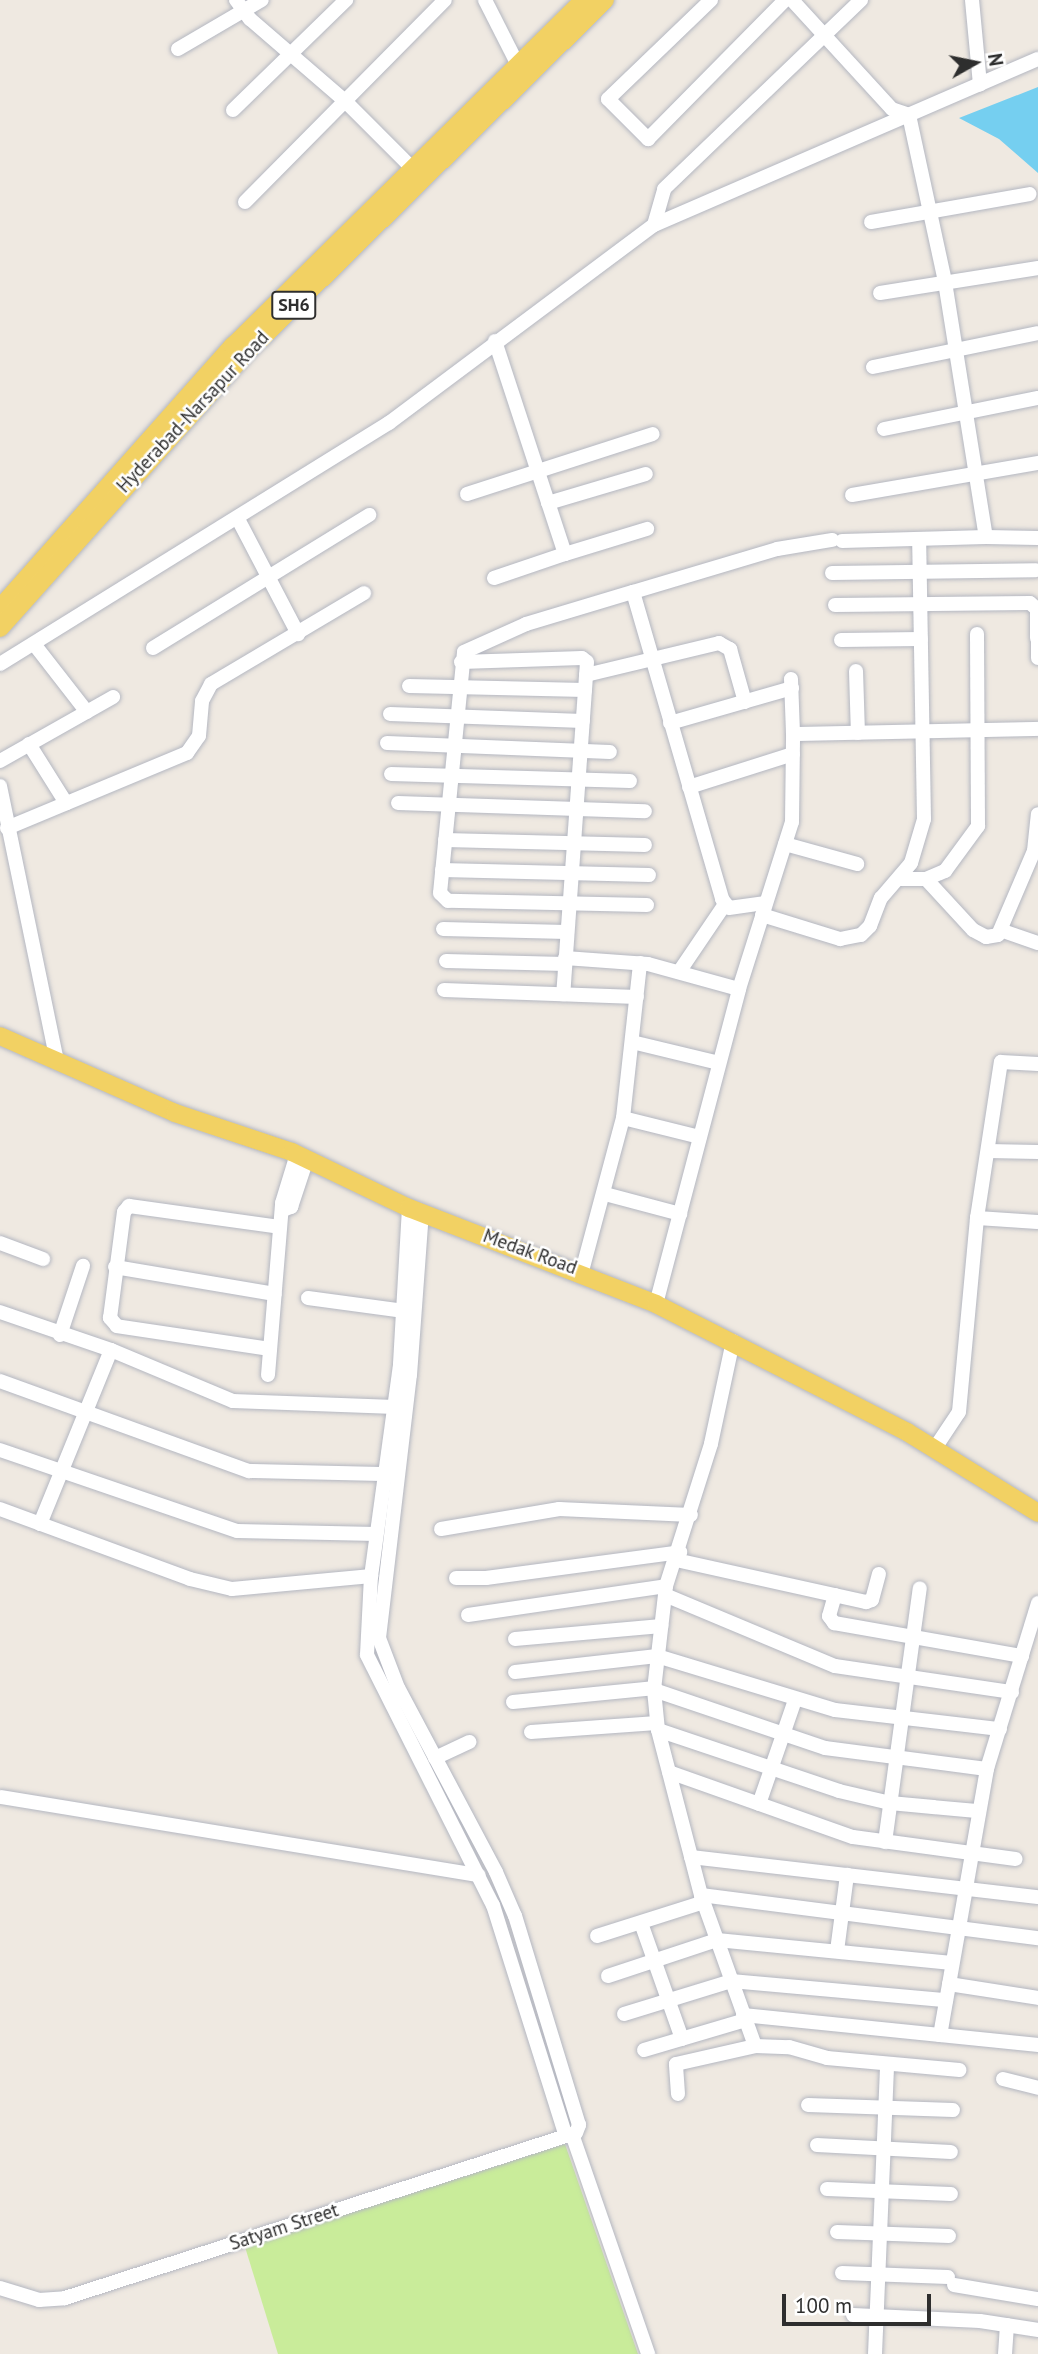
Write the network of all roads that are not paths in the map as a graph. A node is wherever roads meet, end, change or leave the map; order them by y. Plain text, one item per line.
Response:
1 (262, 0) edge
2 (346, 0) edge
3 (445, 0) edge
4 (485, 0) edge
5 (584, 0) edge
6 (605, 0) edge
7 (711, 0) edge
8 (785, 0) edge
9 (792, 0) edge
10 (862, 0) edge
11 (971, 0) edge
12 (239, 6) edge
13 (824, 34) junction
14 (178, 49) dead end
15 (292, 55) junction
16 (1038, 59) edge
17 (518, 65) junction
18 (980, 85) junction
19 (344, 100) junction
20 (233, 110) dead end
21 (909, 115) junction
22 (411, 167) junction
23 (1030, 194) dead end
24 (245, 202) dead end
25 (929, 211) junction
26 (871, 222) dead end
27 (654, 225) junction
28 (1038, 268) edge
29 (945, 282) junction
30 (880, 293) dead end
31 (1038, 334) edge
32 (495, 341) junction
33 (957, 350) junction
34 (873, 367) dead end
35 (1038, 398) edge
36 (967, 412) junction
37 (884, 429) dead end
38 (653, 433) dead end
39 (1038, 463) edge
40 (537, 471) junction
41 (646, 474) dead end
42 (976, 474) junction
43 (467, 495) dead end
44 (852, 495) dead end
45 (548, 503) junction
46 (369, 515) dead end
47 (238, 519) junction
48 (647, 529) dead end
49 (986, 537) junction
50 (1038, 538) edge
51 (919, 539) junction
52 (565, 554) junction
53 (1036, 570) dead end
54 (920, 572) junction
55 (832, 573) dead end
56 (268, 577) junction
57 (494, 578) dead end
58 (633, 592) junction
59 (364, 593) dead end
60 (2, 601) edge
61 (835, 605) dead end
62 (920, 606) junction
63 (0, 628) edge
64 (299, 634) junction
65 (977, 634) dead end
66 (1038, 638) edge
67 (841, 639) dead end
68 (921, 639) junction
69 (34, 643) junction
70 (153, 648) dead end
71 (1038, 658) edge
72 (652, 660) junction
73 (461, 662) junction
74 (0, 664) edge
75 (856, 671) dead end
76 (586, 682) junction
77 (409, 686) dead end
78 (459, 686) junction
79 (113, 697) dead end
80 (745, 702) junction
81 (87, 712) junction
82 (390, 714) dead end
83 (456, 715) junction
84 (583, 721) junction
85 (670, 723) junction
86 (1038, 729) edge
87 (922, 732) junction
88 (977, 732) junction
89 (858, 733) junction
90 (793, 734) junction
91 (387, 743) dead end
92 (29, 744) junction
93 (453, 746) junction
94 (580, 751) junction
95 (610, 752) dead end
96 (793, 754) junction
97 (0, 761) edge
98 (391, 774) dead end
99 (451, 775) junction
100 (579, 780) junction
101 (630, 781) dead end
102 (0, 786) edge
103 (689, 787) junction
104 (66, 803) junction
105 (398, 803) dead end
106 (448, 805) junction
107 (576, 810) junction
108 (645, 811) dead end
109 (1038, 814) edge
110 (8, 828) junction
111 (445, 840) junction
112 (574, 844) junction
113 (785, 844) junction
114 (645, 845) dead end
115 (857, 864) dead end
116 (7, 867) edge
117 (442, 870) junction
118 (571, 873) junction
119 (649, 876) dead end
120 (900, 879) junction
121 (926, 879) junction
122 (569, 903) junction
123 (725, 904) junction
124 (647, 905) dead end
125 (764, 909) junction
126 (443, 929) dead end
127 (1003, 930) junction
128 (567, 932) junction
129 (1038, 943) edge
130 (446, 961) dead end
131 (565, 961) junction
132 (640, 962) junction
133 (679, 972) junction
134 (738, 989) junction
135 (444, 990) dead end
136 (563, 994) junction
137 (637, 997) junction
138 (0, 1036) edge
139 (632, 1042) junction
140 (57, 1062) junction
141 (719, 1063) junction
142 (1038, 1064) edge
143 (623, 1118) junction
144 (700, 1137) junction
145 (988, 1151) junction
146 (1038, 1152) edge
147 (302, 1157) junction
148 (605, 1194) junction
149 (416, 1210) junction
150 (680, 1214) junction
151 (977, 1218) junction
152 (1038, 1222) edge
153 (280, 1227) junction
154 (0, 1243) edge
155 (43, 1259) dead end
156 (83, 1266) dead end
157 (115, 1267) junction
158 (582, 1271) junction
159 (275, 1294) junction
160 (308, 1298) dead end
161 (656, 1304) junction
162 (404, 1311) junction
163 (0, 1312) edge
164 (60, 1335) junction
165 (733, 1341) junction
166 (270, 1349) junction
167 (111, 1350) junction
168 (268, 1374) dead end
169 (0, 1381) edge
170 (395, 1407) junction
171 (87, 1414) junction
172 (935, 1448) junction
173 (0, 1450) edge
174 (61, 1474) junction
175 (385, 1474) junction
176 (0, 1509) edge
177 (1038, 1513) edge
178 (691, 1515) junction
179 (40, 1524) junction
180 (441, 1529) dead end
181 (376, 1534) junction
182 (678, 1556) junction
183 (879, 1574) dead end
184 (371, 1576) junction
185 (456, 1578) dead end
186 (920, 1588) dead end
187 (666, 1590) junction
188 (835, 1595) junction
189 (1038, 1603) edge
190 (468, 1615) dead end
191 (661, 1626) junction
192 (913, 1636) junction
193 (515, 1639) dead end
194 (657, 1656) junction
195 (1022, 1656) junction
196 (386, 1659) junction
197 (371, 1662) junction
198 (515, 1672) dead end
199 (907, 1677) junction
200 (654, 1689) junction
201 (1012, 1692) junction
202 (795, 1700) junction
203 (513, 1702) dead end
204 (902, 1717) junction
205 (657, 1726) junction
206 (1000, 1729) junction
207 (531, 1732) dead end
208 (782, 1736) junction
209 (469, 1742) dead end
210 (435, 1758) junction
211 (896, 1758) junction
212 (987, 1769) junction
213 (771, 1770) junction
214 (668, 1772) junction
215 (1, 1797) edge
216 (890, 1803) junction
217 (759, 1804) junction
218 (977, 1811) junction
219 (885, 1842) junction
220 (971, 1854) junction
221 (691, 1857) junction
222 (1016, 1859) dead end
223 (479, 1875) junction
224 (847, 1875) junction
225 (965, 1888) junction
226 (1038, 1897) edge
227 (703, 1899) junction
228 (842, 1912) junction
229 (514, 1916) junction
230 (499, 1923) junction
231 (641, 1923) junction
232 (958, 1925) junction
233 (597, 1936) dead end
234 (1038, 1938) edge
235 (717, 1940) junction
236 (837, 1951) junction
237 (654, 1961) junction
238 (952, 1963) junction
239 (608, 1976) dead end
240 (731, 1981) junction
241 (948, 1984) junction
242 (1038, 1998) edge
243 (668, 2000) junction
244 (946, 2000) junction
245 (624, 2014) dead end
246 (744, 2018) junction
247 (940, 2035) junction
248 (682, 2039) junction
249 (1038, 2045) edge
250 (755, 2046) junction
251 (645, 2050) dead end
252 (887, 2065) junction
253 (959, 2070) dead end
254 (1003, 2079) dead end
255 (1038, 2088) edge
256 (678, 2094) dead end
257 (808, 2105) dead end
258 (885, 2108) junction
259 (953, 2110) dead end
260 (569, 2135) junction
261 (817, 2145) dead end
262 (883, 2148) junction
263 (951, 2152) dead end
264 (827, 2189) dead end
265 (881, 2191) junction
266 (951, 2194) dead end
267 (837, 2232) dead end
268 (880, 2233) junction
269 (948, 2236) dead end
270 (842, 2273) dead end
271 (878, 2274) junction
272 (0, 2288) edge
273 (1038, 2299) edge
274 (853, 2315) dead end
275 (877, 2315) junction
276 (1007, 2325) junction
277 (1038, 2330) edge
278 (648, 2354) edge
279 (875, 2354) edge
280 (1005, 2354) edge

1 - 12 street
2 - 15 street
3 - 19 street
4 - 17 street
5 - 17 main road, Hyderabad-Narsapur Road / SH6
6 - 63 main road, Hyderabad-Narsapur Road / SH6
7 - 8 street
9 - 13 street
10 - 13 street
11 - 18 street
12 - 14 street
12 - 15 street
13 - 21 street
13 - 27 street
15 - 19 street
15 - 20 street
16 - 18 street
17 - 22 main road, Hyderabad-Narsapur Road / SH6
18 - 21 street
19 - 22 street
19 - 24 street
21 - 25 street
21 - 27 street
22 - 60 main road, Hyderabad-Narsapur Road / SH6
23 - 25 street
25 - 26 street
25 - 29 street
27 - 32 street
28 - 29 street
29 - 30 street
29 - 33 street
31 - 33 street
32 - 40 street
32 - 47 street
33 - 34 street
33 - 36 street
35 - 36 street
36 - 37 street
36 - 42 street
38 - 40 street
39 - 42 street
40 - 43 street
40 - 45 street
41 - 45 street
42 - 44 street
42 - 49 street
45 - 52 street
46 - 56 street
47 - 56 street
47 - 69 street
48 - 52 street
49 - 50 street
49 - 51 street
51 - 54 street
51 - 58 street
52 - 57 street
53 - 54 street
54 - 55 street
54 - 62 street
56 - 64 street
56 - 70 street
58 - 72 street
58 - 73 street
59 - 64 street
61 - 62 street
62 - 66 street
62 - 68 street
64 - 104 street
65 - 88 street
66 - 71 street
67 - 68 street
68 - 87 street
69 - 74 street
69 - 81 street
72 - 76 street
72 - 80 street
72 - 85 street
73 - 76 street
73 - 78 street
75 - 89 street
76 - 78 street
76 - 84 street
77 - 78 street
78 - 83 street
79 - 81 street
80 - 85 street
80 - 90 street
81 - 92 street
82 - 83 street
83 - 84 street
83 - 93 street
84 - 94 street
85 - 103 street
86 - 88 street
87 - 88 street
87 - 89 street
87 - 120 street
88 - 121 street
89 - 90 street
90 - 96 street
91 - 93 street
92 - 97 street
92 - 104 street
93 - 94 street
93 - 99 street
94 - 95 street
94 - 100 street
96 - 103 street
96 - 113 street
98 - 99 street
99 - 100 street
99 - 106 street
100 - 101 street
100 - 107 street
102 - 110 street
103 - 123 street
104 - 110 street
105 - 106 street
106 - 107 street
106 - 111 street
107 - 108 street
107 - 112 street
109 - 127 street
110 - 116 street
111 - 112 street
111 - 117 street
112 - 114 street
112 - 118 street
113 - 115 street
113 - 125 street
116 - 140 street
117 - 118 street
117 - 122 street
118 - 119 street
118 - 122 street
120 - 121 street
120 - 125 street
121 - 127 street
122 - 124 street
122 - 128 street
123 - 125 street
123 - 133 street
125 - 134 street
126 - 128 street
127 - 129 street
128 - 131 street
130 - 131 street
131 - 132 street
131 - 136 street
132 - 133 street
132 - 137 street
133 - 134 street
134 - 141 street
135 - 136 street
136 - 137 street
137 - 139 street
138 - 140 main road, Medak Road
139 - 141 street
139 - 143 street
140 - 147 main road, Medak Road
141 - 144 street
142 - 145 street
143 - 144 street
143 - 148 street
144 - 150 street
145 - 146 street
145 - 151 street
147 - 149 main road, Medak Road
147 - 153 street
148 - 150 street
148 - 158 street
149 - 158 main road, Medak Road
149 - 162 street
149 - 196 street
150 - 161 street
151 - 152 street
151 - 172 street
153 - 157 street
153 - 159 street
154 - 155 street
156 - 164 street
157 - 159 street
157 - 166 street
158 - 161 main road, Medak Road
159 - 166 street
160 - 162 street
161 - 165 main road, Medak Road
162 - 170 street
163 - 164 street
164 - 167 street
165 - 172 main road, Medak Road
165 - 178 street
166 - 168 street
167 - 170 street
167 - 171 street
169 - 171 street
170 - 175 street
171 - 174 street
171 - 175 street
172 - 177 main road, Medak Road
173 - 174 street
174 - 179 street
174 - 181 street
175 - 181 street
176 - 179 street
178 - 180 street
178 - 182 street
179 - 184 street
181 - 184 street
182 - 185 street
182 - 187 street
182 - 188 street
183 - 188 street
184 - 197 street
186 - 192 street
187 - 190 street
187 - 191 street
187 - 199 street
188 - 192 street
189 - 195 street
191 - 193 street
191 - 194 street
192 - 195 street
192 - 199 street
194 - 198 street
194 - 200 street
194 - 202 street
195 - 201 street
196 - 197 street
196 - 210 street
197 - 223 street
199 - 201 street
199 - 204 street
200 - 203 street
200 - 205 street
200 - 208 street
201 - 206 street
202 - 204 street
202 - 208 street
204 - 206 street
204 - 211 street
205 - 207 street
205 - 213 street
205 - 214 street
206 - 212 street
208 - 211 street
208 - 213 street
209 - 210 street
210 - 229 street
211 - 212 street
211 - 216 street
212 - 218 street
213 - 216 street
213 - 217 street
214 - 217 street
214 - 221 street
215 - 223 street
216 - 218 street
216 - 219 street
217 - 219 street
218 - 220 street
219 - 220 street
220 - 222 street
220 - 225 street
221 - 224 street
221 - 227 street
223 - 230 street
224 - 225 street
224 - 228 street
225 - 226 street
225 - 232 street
227 - 228 street
227 - 231 street
227 - 235 street
228 - 232 street
228 - 236 street
229 - 230 street
229 - 260 street
230 - 260 street
231 - 233 street
231 - 237 street
232 - 234 street
232 - 238 street
235 - 236 street
235 - 237 street
235 - 240 street
236 - 238 street
237 - 239 street
237 - 243 street
238 - 241 street
240 - 243 street
240 - 244 street
240 - 246 street
241 - 242 street
241 - 244 street
243 - 245 street
243 - 248 street
244 - 247 street
246 - 247 street
246 - 248 street
246 - 250 street
247 - 249 street
248 - 251 street
250 - 252 street
250 - 256 street
252 - 253 street
252 - 258 street
254 - 255 street
257 - 258 street
258 - 259 street
258 - 262 street
260 - 272 street, Satyam Street
260 - 278 street
261 - 262 street
262 - 263 street
262 - 265 street
264 - 265 street
265 - 266 street
265 - 268 street
267 - 268 street
268 - 269 street
268 - 271 street
270 - 271 street
271 - 273 street
271 - 275 street
274 - 275 street
275 - 276 street
275 - 279 street
276 - 277 street
276 - 280 street

